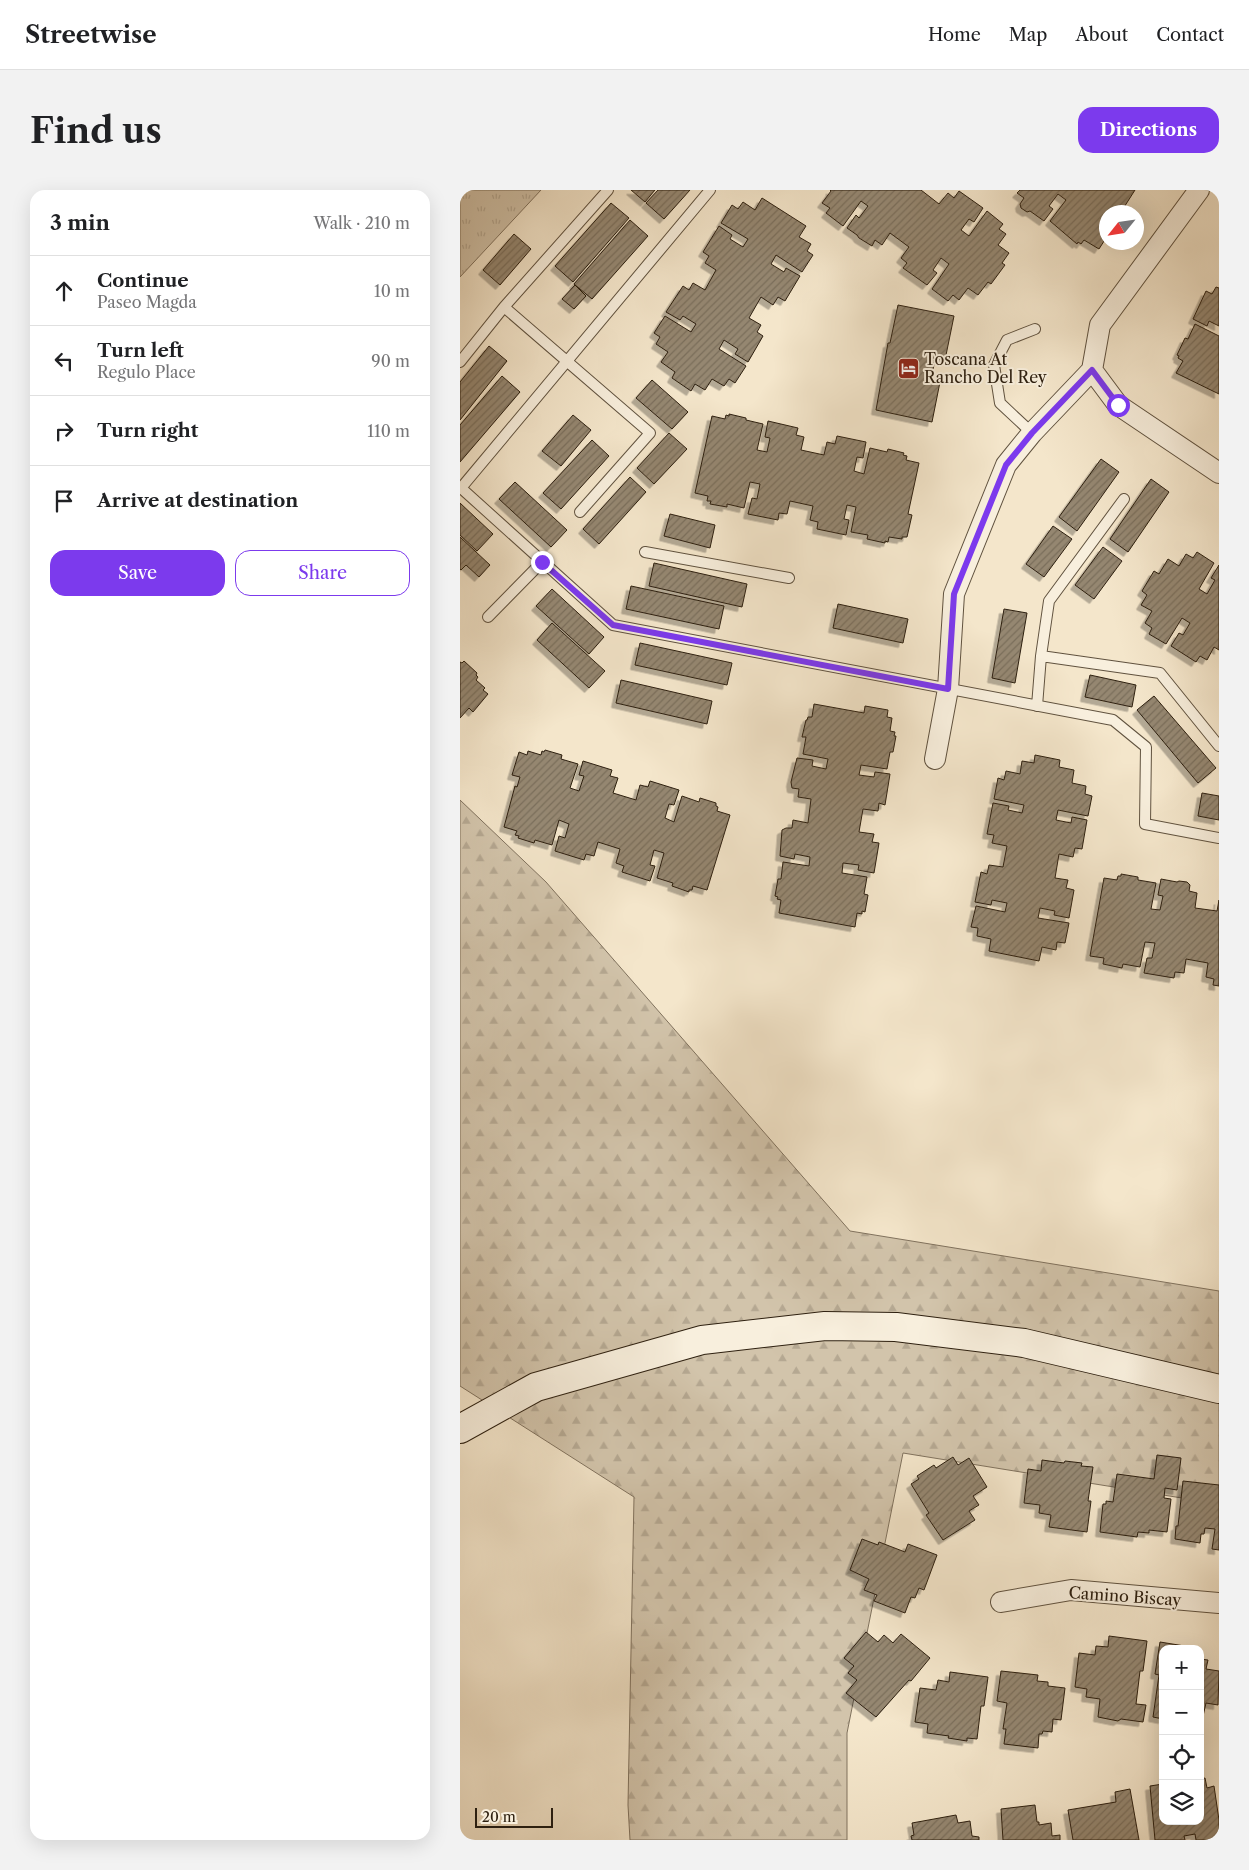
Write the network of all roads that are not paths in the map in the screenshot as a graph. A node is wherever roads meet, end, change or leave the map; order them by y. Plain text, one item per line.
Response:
1 (608, 190) edge
2 (710, 190) edge
3 (1199, 190) edge
4 (504, 307) junction
5 (1035, 329) dead end
6 (567, 360) junction
7 (460, 362) edge
8 (1092, 370) junction
9 (1032, 433) junction
10 (1219, 473) edge
11 (1124, 499) dead end
12 (580, 512) dead end
13 (646, 552) dead end
14 (542, 562) junction
15 (789, 578) dead end
16 (488, 617) dead end
17 (1041, 656) junction
18 (948, 689) junction
19 (1038, 706) junction
20 (1219, 746) edge
21 (935, 759) dead end
22 (1219, 838) edge
23 (1219, 1389) edge
24 (460, 1429) edge
25 (1002, 1602) dead end
26 (1219, 1603) edge

1 - 4 lane
2 - 6 lane
3 - 8 street
4 - 6 lane
4 - 7 lane
5 - 9 lane
6 - 12 lane
6 - 14 lane
8 - 9 street
8 - 10 street
9 - 18 street
11 - 17 lane
13 - 15 lane
14 - 16 lane
14 - 18 lane
17 - 19 lane
17 - 20 lane
18 - 19 lane
18 - 21 street
19 - 22 lane
23 - 24 street
25 - 26 street, Camino Biscay

